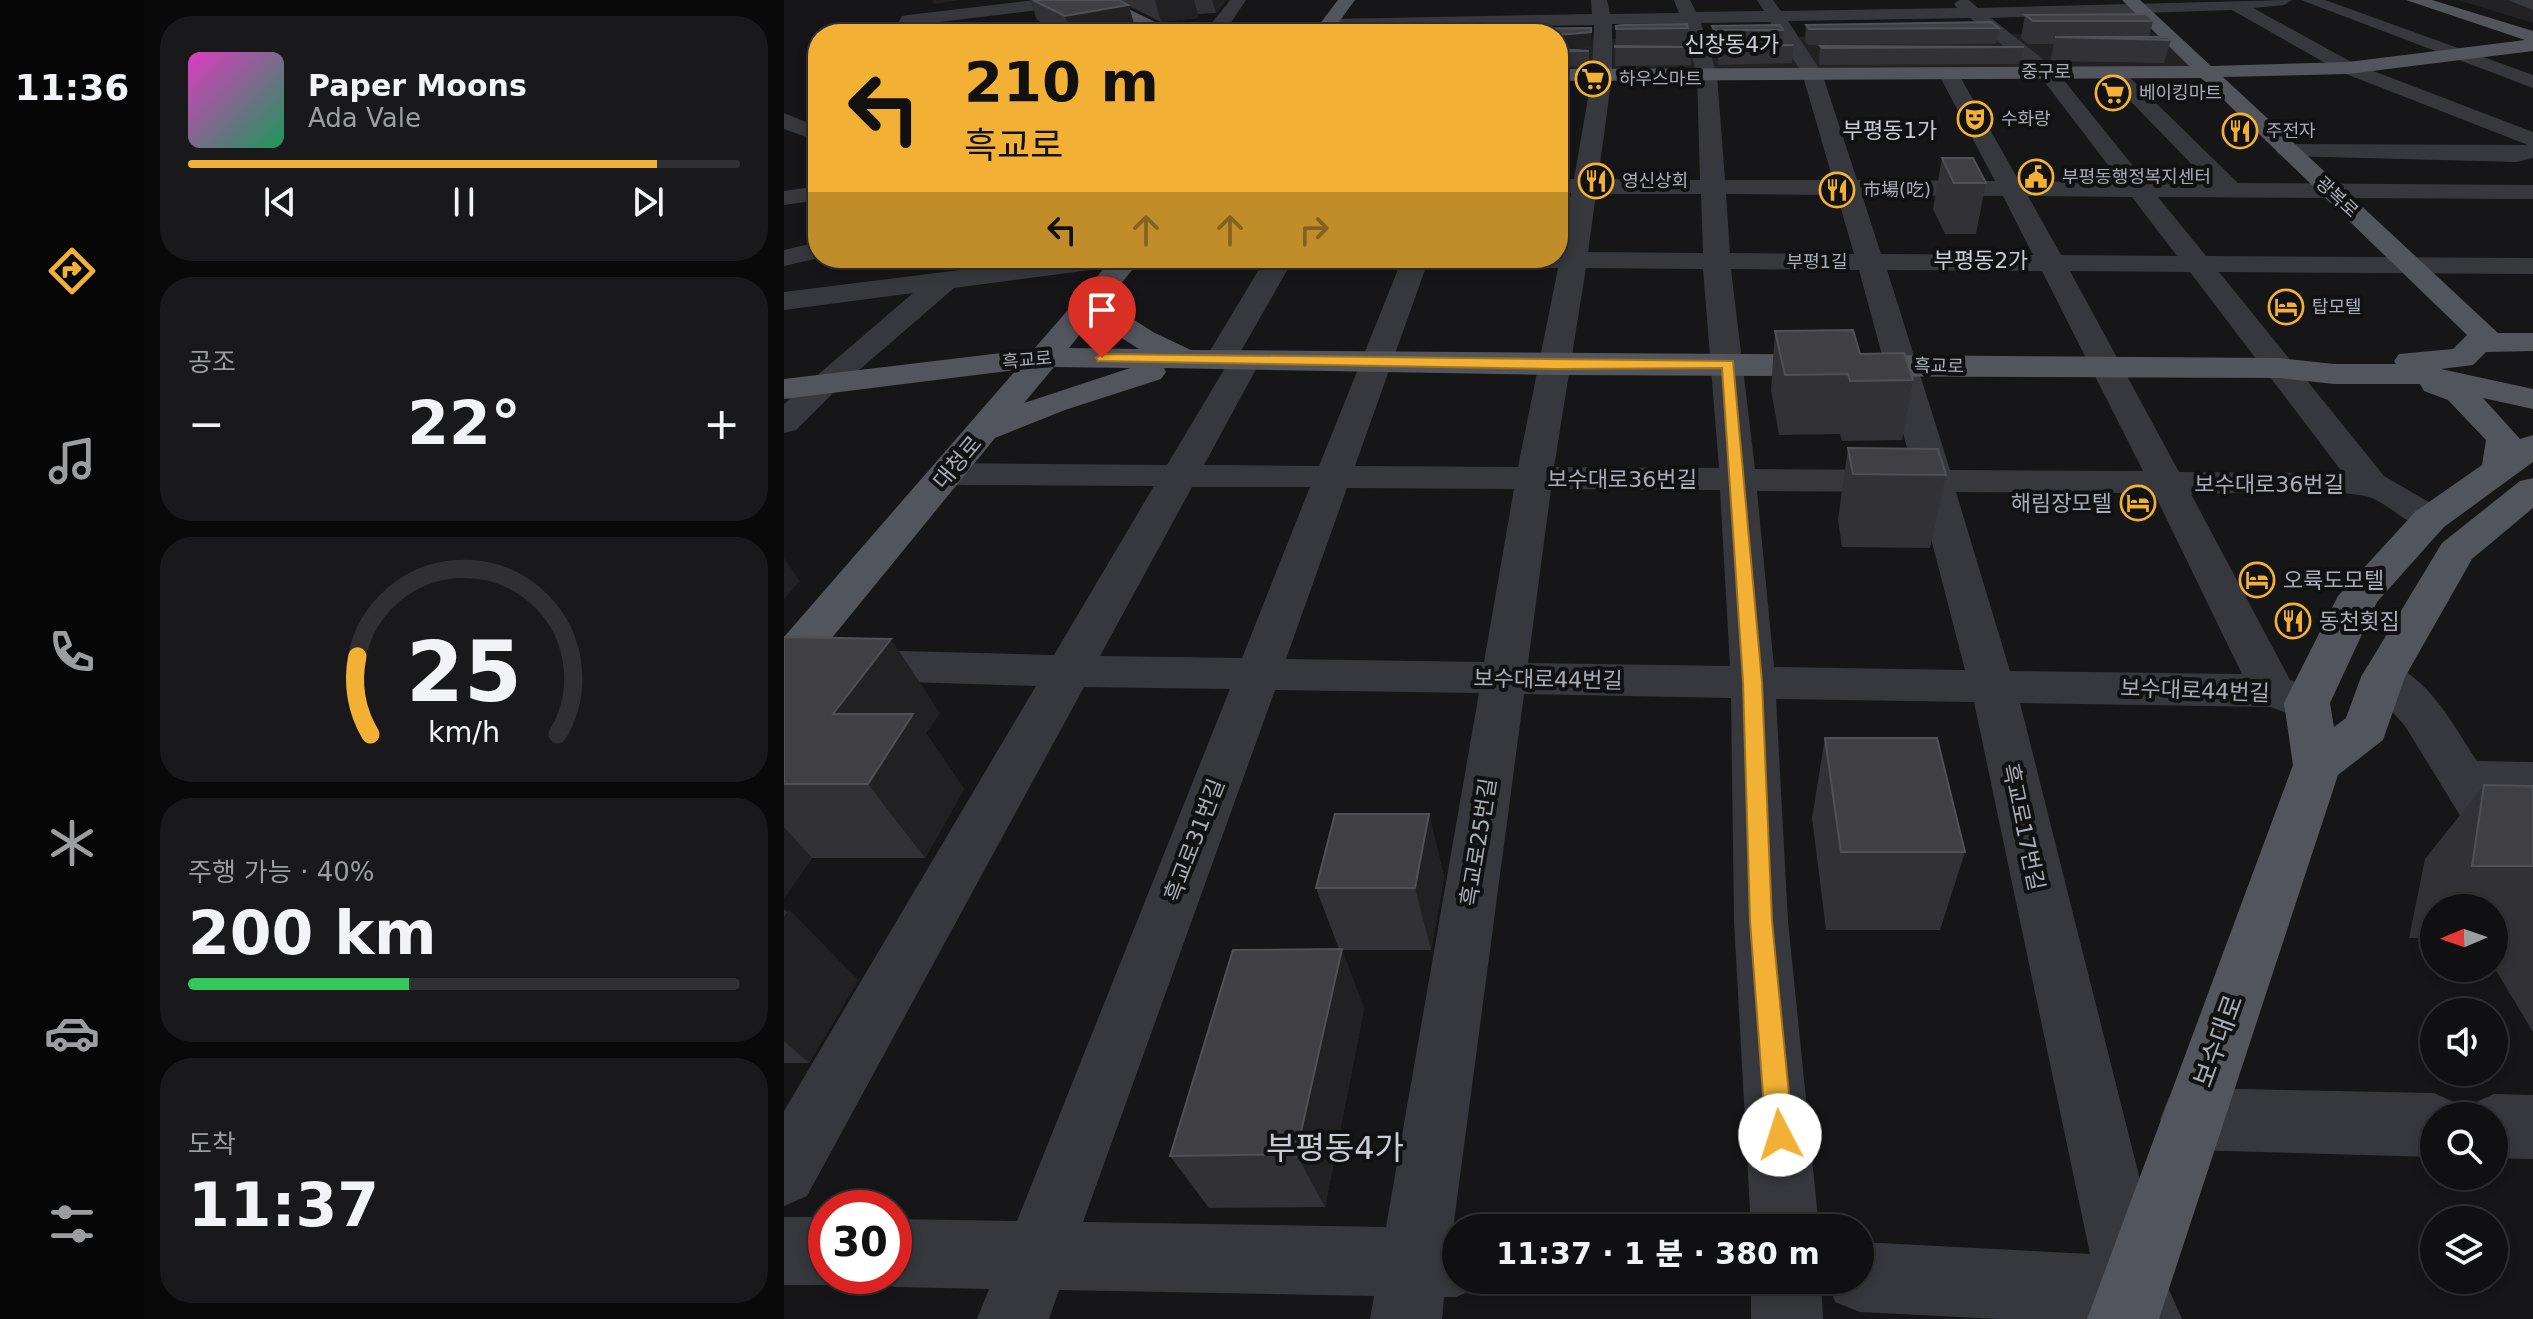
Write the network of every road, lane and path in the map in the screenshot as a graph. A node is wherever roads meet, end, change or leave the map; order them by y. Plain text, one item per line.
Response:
1 (1079, 0) edge
2 (1096, 0) edge
3 (1238, 0) edge
4 (1581, 0) edge
5 (1597, 0) edge
6 (1682, 0) edge
7 (1765, 0) edge
8 (1869, 0) edge
9 (2284, 0) edge
10 (2309, 0) edge
11 (2414, 0) edge
12 (2449, 0) edge
13 (2516, 0) edge
14 (1535, 2) dead end
15 (2230, 2) edge
16 (1968, 3) edge
17 (1344, 4) edge
18 (2135, 5) edge
19 (2533, 5) edge
20 (1883, 14) junction
21 (1777, 17) junction
22 (1690, 18) junction
23 (1497, 20) edge
24 (906, 24) edge
25 (1149, 24) edge
26 (1221, 24) edge
27 (1329, 24) edge
28 (1421, 24) edge
29 (2533, 27) edge
30 (2133, 32) edge
31 (2162, 32) junction
32 (1973, 34) edge
33 (1568, 37) edge
34 (2533, 37) edge
35 (1761, 38) edge
36 (1997, 43) junction
37 (1604, 45) junction
38 (2533, 45) edge
39 (1911, 47) junction
40 (1702, 49) junction
41 (1804, 50) junction
42 (2182, 51) junction
43 (2150, 52) edge
44 (1568, 54) edge
45 (2459, 55) junction
46 (2051, 62) junction
47 (1568, 68) edge
48 (2348, 68) junction
49 (2113, 72) junction
50 (2204, 72) junction
51 (1945, 73) junction
52 (2533, 82) edge
53 (784, 120) edge
54 (808, 132) edge
55 (2533, 140) edge
56 (2286, 149) junction
57 (808, 151) edge
58 (2533, 151) edge
59 (790, 153) dead end
60 (1568, 186) edge
61 (1584, 186) junction
62 (1713, 186) junction
63 (1847, 187) junction
64 (2010, 187) junction
65 (2137, 188) junction
66 (2229, 188) junction
67 (2328, 189) junction
68 (2506, 192) junction
69 (2533, 192) edge
70 (808, 194) edge
71 (784, 198) edge
72 (2533, 217) edge
73 (808, 252) edge
74 (784, 258) edge
75 (1568, 261) edge
76 (1573, 261) junction
77 (1717, 261) junction
78 (1870, 262) junction
79 (2052, 263) junction
80 (2197, 264) junction
81 (2410, 266) junction
82 (2533, 266) edge
83 (958, 268) edge
84 (1041, 268) edge
85 (1120, 268) edge
86 (1274, 268) edge
87 (1411, 268) edge
88 (945, 280) junction
89 (784, 301) edge
90 (1092, 301) junction
91 (2533, 342) edge
92 (2474, 343) junction
93 (1045, 357) junction
94 (1215, 359) junction
95 (1374, 361) junction
96 (1729, 364) junction
97 (1555, 365) junction
98 (1902, 365) junction
99 (2108, 367) junction
100 (2279, 368) junction
101 (2334, 374) junction
102 (879, 375) junction
103 (2533, 380) edge
104 (824, 383) junction
105 (784, 389) edge
106 (2533, 399) edge
107 (784, 423) edge
108 (989, 424) junction
109 (2522, 467) edge
110 (947, 474) junction
111 (1179, 475) junction
112 (1331, 477) junction
113 (1534, 478) junction
114 (1738, 479) junction
115 (1933, 481) junction
116 (2167, 483) junction
117 (2371, 484) junction
118 (2515, 511) edge
119 (2430, 519) junction
120 (785, 664) edge
121 (1068, 671) junction
122 (1256, 674) junction
123 (2383, 677) junction
124 (1503, 678) junction
125 (1753, 682) junction
126 (1991, 685) junction
127 (2290, 697) junction
128 (2317, 765) junction
129 (2462, 780) junction
130 (2533, 781) edge
131 (2533, 887) edge
132 (2191, 1119) junction
133 (2420, 1125) edge
134 (2508, 1126) edge
135 (2533, 1127) edge
136 (784, 1173) edge
137 (1784, 1214) edge
138 (784, 1251) edge
139 (808, 1251) edge
140 (912, 1253) edge
141 (1037, 1256) junction
142 (1874, 1279) edge
143 (1426, 1282) edge
144 (1786, 1294) edge
145 (2134, 1310) edge
146 (1013, 1319) edge
147 (1787, 1319) edge

1 - 24 street
2 - 25 main road
3 - 26 street
4 - 5 street
5 - 37 street, 흑교로25번길
6 - 22 street
7 - 21 street
8 - 20 street
9 - 15 street
10 - 45 street
11 - 34 main road
12 - 29 main road
13 - 19 street
14 - 23 street
15 - 18 street
15 - 48 street
16 - 18 street
16 - 20 street
16 - 36 street
17 - 23 street
17 - 27 main road
18 - 31 main road, 광복로
20 - 21 street
20 - 39 street
21 - 22 street
21 - 41 street
22 - 37 street
22 - 40 street
23 - 28 street
30 - 31 street
31 - 42 main road, 광복로
32 - 36 street
33 - 37 street
35 - 41 street
36 - 46 street
37 - 40 main road, 중구로
37 - 44 street
37 - 47 main road, 중구로
37 - 61 street, 흑교로25번길
38 - 45 main road, 중구로
39 - 41 street
39 - 51 street
40 - 41 main road, 중구로
40 - 62 street
41 - 51 main road, 중구로
41 - 63 street, 흑교로17번길
42 - 43 street
42 - 50 main road, 광복로
45 - 48 main road, 중구로
45 - 52 street
46 - 49 main road, 중구로
46 - 51 main road, 중구로
46 - 65 street
48 - 50 main road, 중구로
48 - 55 street
49 - 50 main road, 중구로
49 - 66 street
50 - 56 main road, 광복로
51 - 64 street
53 - 54 street
56 - 58 street
56 - 67 main road, 광복로
57 - 59 street
60 - 61 street
61 - 62 street
61 - 76 street, 흑교로25번길
62 - 63 street
62 - 77 street
63 - 64 street
63 - 78 street, 흑교로17번길
64 - 65 street
64 - 79 street
65 - 66 street
65 - 80 street
66 - 67 street
67 - 68 street
67 - 81 main road, 광복로
68 - 69 street
68 - 72 street
70 - 71 street
73 - 74 street
75 - 76 street, 부평1길
76 - 77 street, 부평1길
76 - 97 street, 흑교로25번길
77 - 78 street, 부평1길
77 - 96 street
78 - 79 street, 부평1길
78 - 98 street, 흑교로17번길
79 - 80 street, 부평1길
79 - 99 street
80 - 81 street, 부평1길
80 - 100 street
81 - 82 street, 부평1길
81 - 92 main road, 광복로
83 - 88 street
84 - 88 street
85 - 90 main road, 대청로
86 - 94 street
87 - 95 street, 흑교로31번길
88 - 89 street
88 - 104 street
90 - 93 main road, 대청로
90 - 94 main road
90 - 102 main road
91 - 92 main road
92 - 100 main road, 흑교로
92 - 103 main road
93 - 94 main road, 흑교로
93 - 102 main road, 흑교로
93 - 108 main road, 대청로
94 - 95 main road, 흑교로
94 - 108 main road
94 - 111 street
95 - 97 main road, 흑교로
95 - 112 street, 흑교로31번길
96 - 97 main road, 흑교로
96 - 98 main road, 흑교로
96 - 114 street
97 - 113 street, 흑교로25번길
98 - 99 main road, 흑교로
98 - 115 street, 흑교로17번길
99 - 100 main road, 흑교로
99 - 116 street
100 - 101 main road, 흑교로
100 - 117 street
101 - 106 main road, 흑교로
101 - 109 main road
102 - 104 main road, 흑교로
102 - 108 main road
104 - 105 main road, 흑교로
104 - 107 street
108 - 110 main road, 대청로
109 - 118 main road
109 - 119 main road
110 - 111 street, 보수대로36번길
110 - 120 main road, 대청로
111 - 112 street, 보수대로36번길
111 - 121 street
112 - 113 street, 보수대로36번길
112 - 122 street, 흑교로31번길
113 - 114 street, 보수대로36번길
113 - 124 street, 흑교로25번길
114 - 115 street, 보수대로36번길
114 - 125 street
115 - 116 street, 보수대로36번길
115 - 126 street, 흑교로17번길
116 - 117 street, 보수대로36번길
116 - 127 street
117 - 119 street, 보수대로36번길
118 - 123 main road
119 - 127 main road
120 - 121 street, 보수대로44번길
121 - 122 street, 보수대로44번길
121 - 136 street
122 - 124 street, 보수대로44번길
122 - 141 street, 흑교로31번길
123 - 128 main road
123 - 129 street
124 - 125 street, 보수대로44번길
124 - 143 street, 흑교로25번길
125 - 126 street, 보수대로44번길
125 - 137 street
126 - 127 street, 보수대로44번길
126 - 145 street, 흑교로17번길
127 - 128 main road, 보수대로
128 - 132 main road, 보수대로
129 - 130 street
129 - 131 street
132 - 133 street
132 - 145 main road, 보수대로
134 - 135 street
138 - 139 street
140 - 141 street
141 - 143 street
141 - 146 street, 흑교로31번길
142 - 145 street
144 - 147 street

